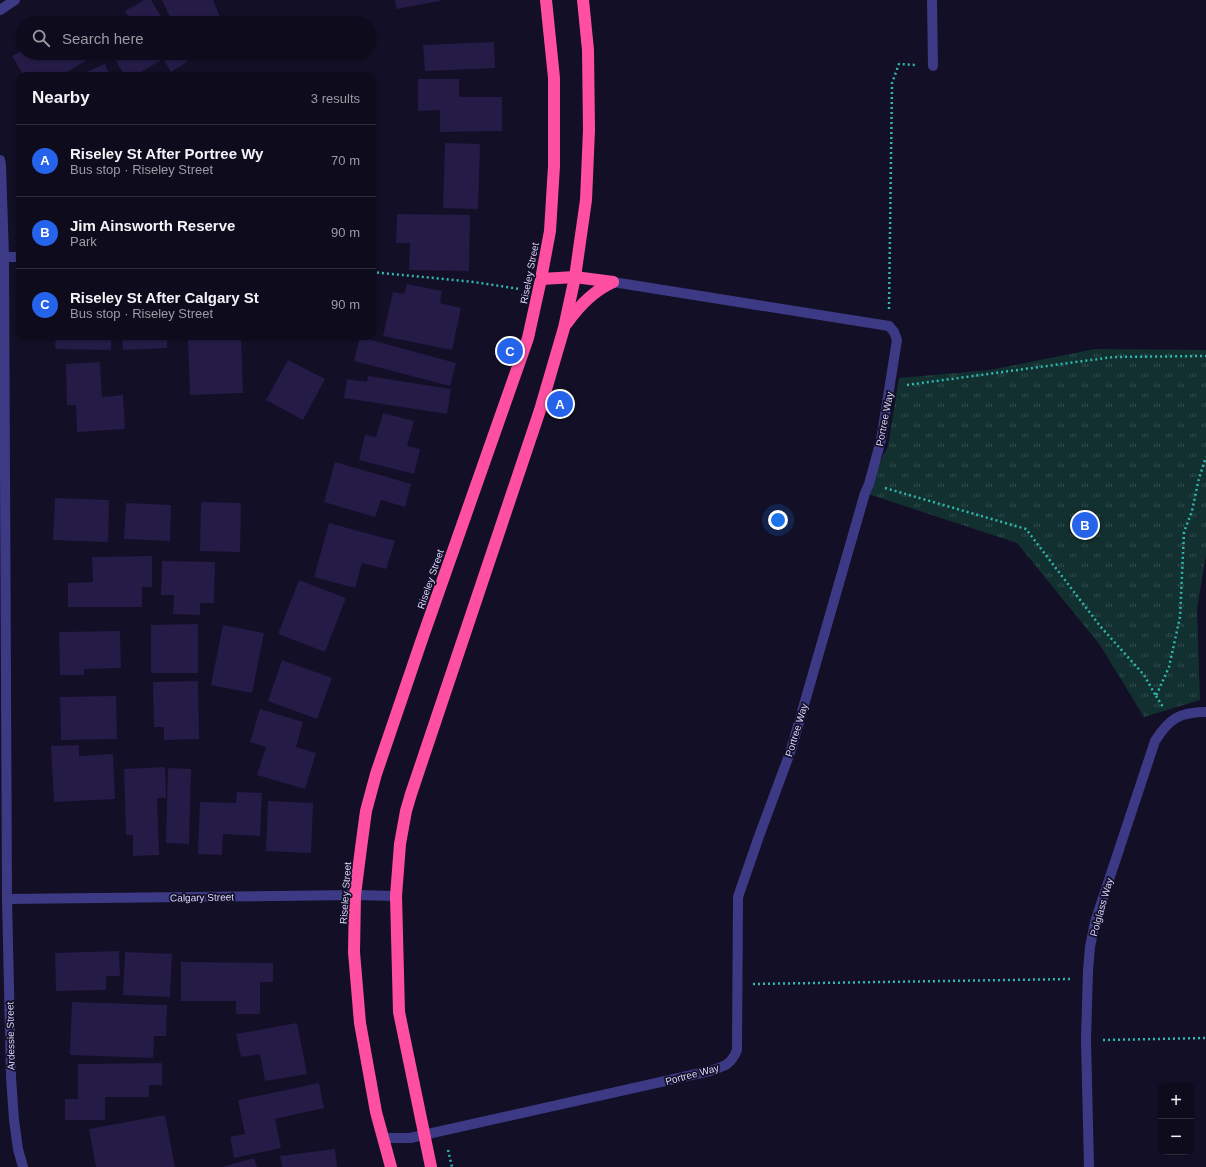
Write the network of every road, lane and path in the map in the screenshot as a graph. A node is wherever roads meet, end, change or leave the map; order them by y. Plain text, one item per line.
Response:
1 (16, 0) edge
2 (546, 0) edge
3 (583, 0) edge
4 (932, 0) edge
5 (0, 10) edge
6 (933, 66) joint
7 (0, 160) edge
8 (4, 257) junction
9 (16, 257) edge
10 (376, 272) edge
11 (575, 277) junction
12 (541, 279) junction
13 (613, 282) junction
14 (522, 289) dead end
15 (889, 326) junction
16 (564, 328) junction
17 (1206, 356) edge
18 (890, 387) junction
19 (1206, 457) edge
20 (869, 484) junction
21 (1206, 712) edge
22 (355, 895) junction
23 (396, 896) junction
24 (7, 899) junction
25 (1088, 979) junction
26 (738, 984) junction
27 (1206, 1038) edge
28 (1086, 1040) junction
29 (424, 1135) junction
30 (383, 1138) junction
31 (23, 1167) edge
32 (391, 1167) edge
33 (431, 1167) edge
34 (1089, 1167) edge

1 - 5 street
2 - 12 highway, Riseley Street
3 - 11 highway
4 - 6 street
6 - 15 path
7 - 8 street, Ardessie Street
8 - 9 street
8 - 24 street, Ardessie Street
10 - 14 path
11 - 12 highway
11 - 13 highway
11 - 16 highway
12 - 22 highway, Riseley Street
13 - 15 street
13 - 16 highway
15 - 18 street, Portree Way
16 - 23 highway
17 - 18 path
18 - 20 street, Portree Way
19 - 20 path
20 - 26 street, Portree Way
21 - 25 street, Polglass Way
22 - 23 street, Calgary Street
22 - 24 street, Calgary Street
22 - 30 highway, Riseley Street
23 - 29 highway
24 - 31 street, Ardessie Street
25 - 26 path
25 - 28 street, Polglass Way
26 - 29 street, Portree Way
27 - 28 path
28 - 34 street, Polglass Way
29 - 30 street, Portree Way
29 - 33 highway
30 - 32 highway, Riseley Street

